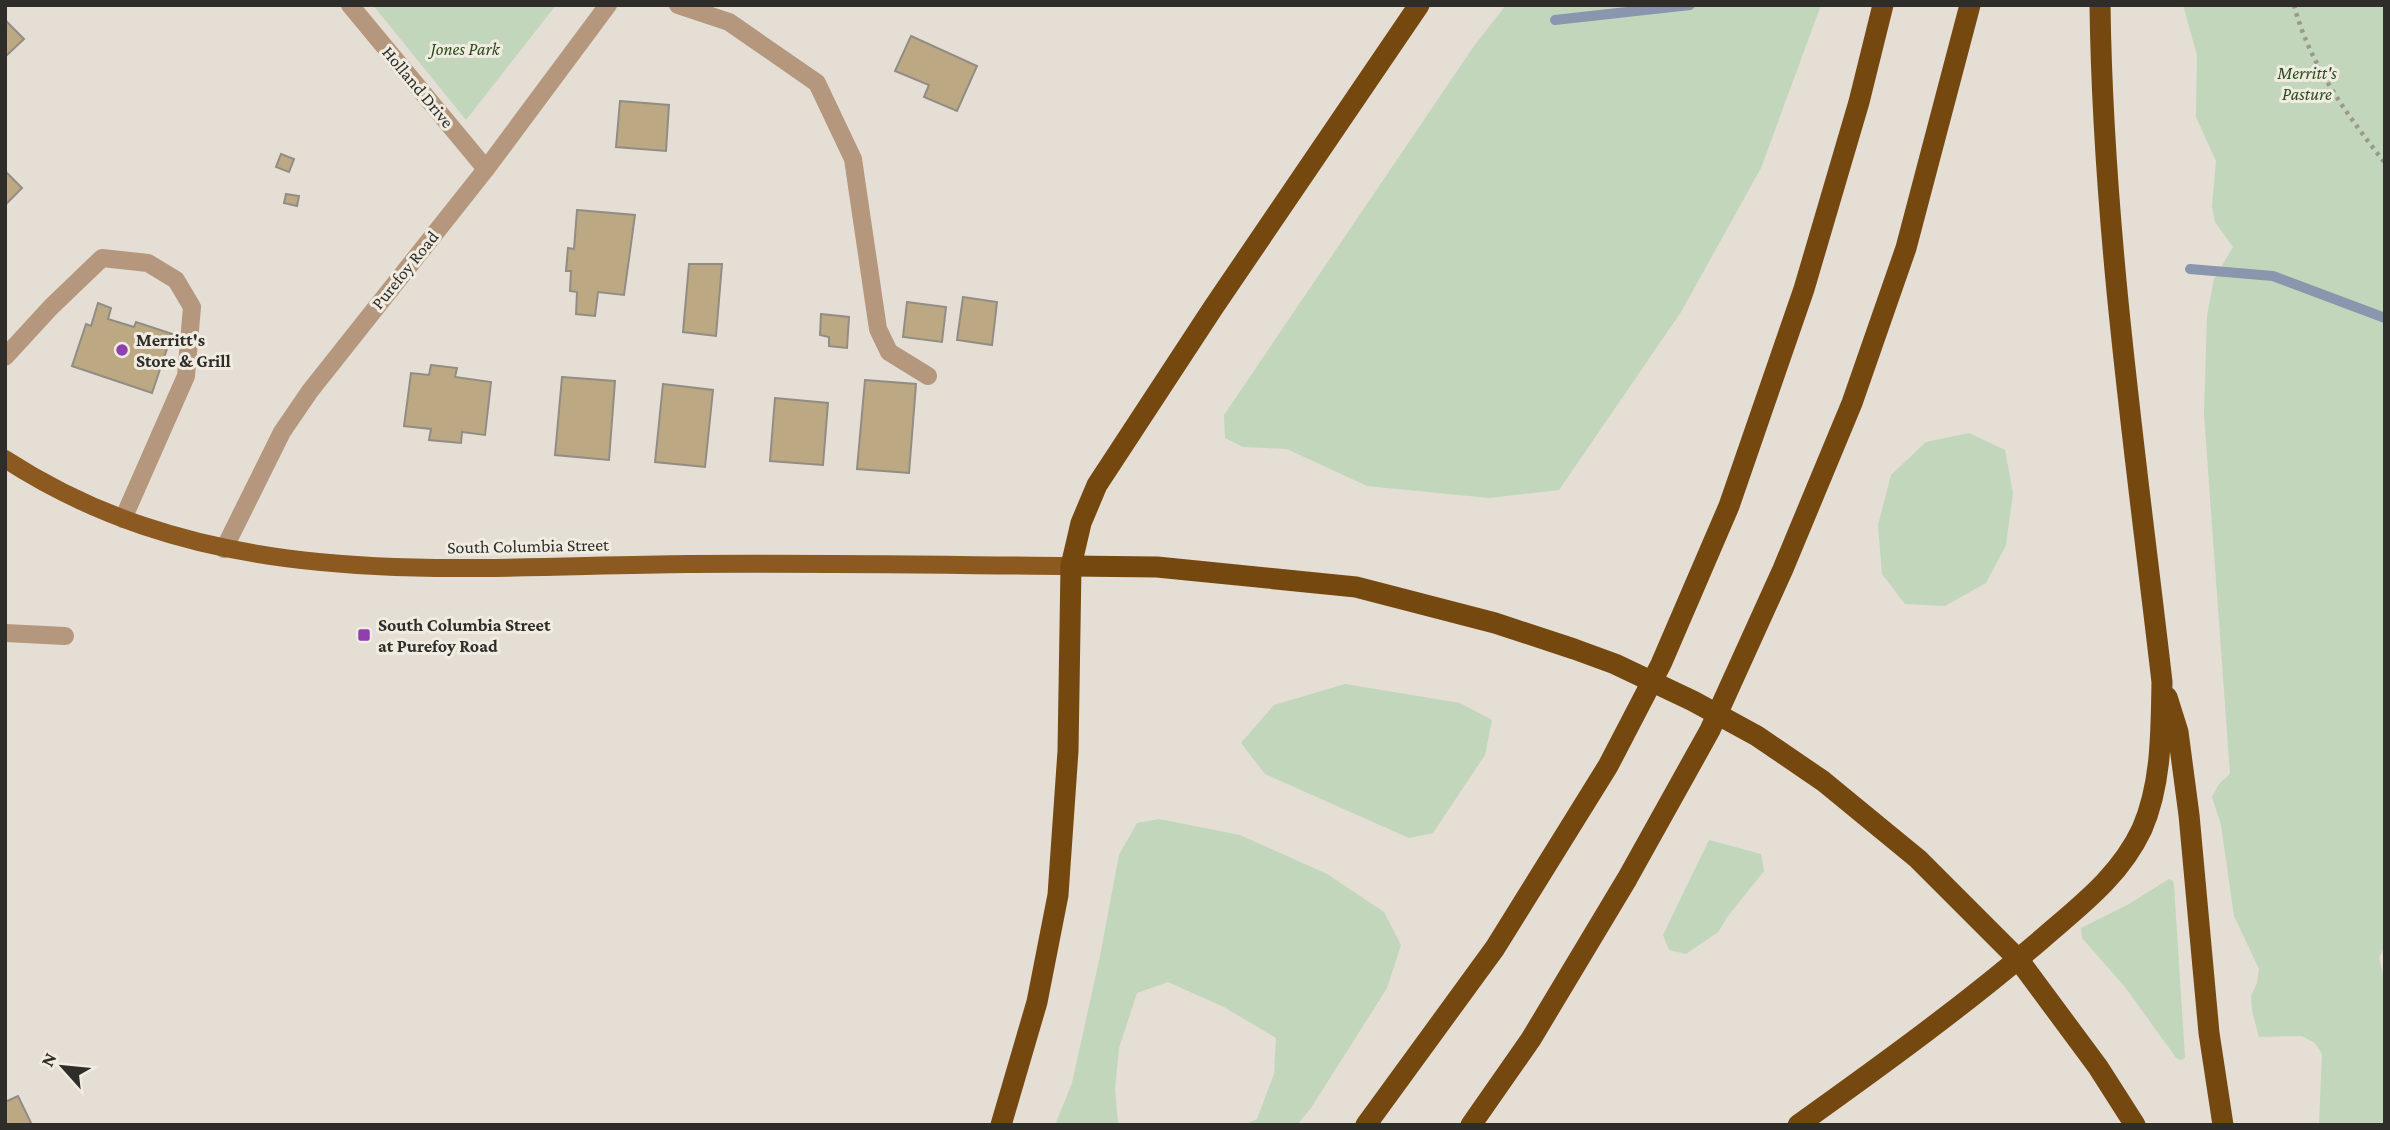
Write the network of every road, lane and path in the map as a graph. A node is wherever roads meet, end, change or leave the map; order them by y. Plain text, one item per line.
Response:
1 (350, 5) edge
2 (608, 5) edge
3 (678, 5) edge
4 (1419, 5) edge
5 (1883, 5) edge
6 (1970, 5) edge
7 (2100, 5) edge
8 (2294, 5) edge
9 (2385, 163) edge
10 (486, 169) junction
11 (5, 357) edge
12 (928, 376) dead end
13 (5, 458) edge
14 (123, 519) junction
15 (225, 549) junction
16 (1071, 566) junction
17 (5, 633) edge
18 (65, 636) dead end
19 (2162, 682) junction
20 (2018, 959) junction
21 (1001, 1125) edge
22 (1366, 1125) edge
23 (1471, 1125) edge
24 (1798, 1125) edge
25 (2135, 1125) edge
26 (2223, 1125) edge

1 - 10 street, Holland Drive
2 - 10 street, Purefoy Road
3 - 12 street
4 - 16 highway
5 - 22 highway
6 - 23 highway
7 - 19 highway
8 - 9 path
10 - 15 street, Purefoy Road
11 - 14 street
13 - 14 main road, South Columbia Street
14 - 15 main road, South Columbia Street
15 - 16 main road, South Columbia Street
16 - 20 highway
16 - 21 highway
17 - 18 street
19 - 20 highway
19 - 26 highway
20 - 24 highway
20 - 25 highway

